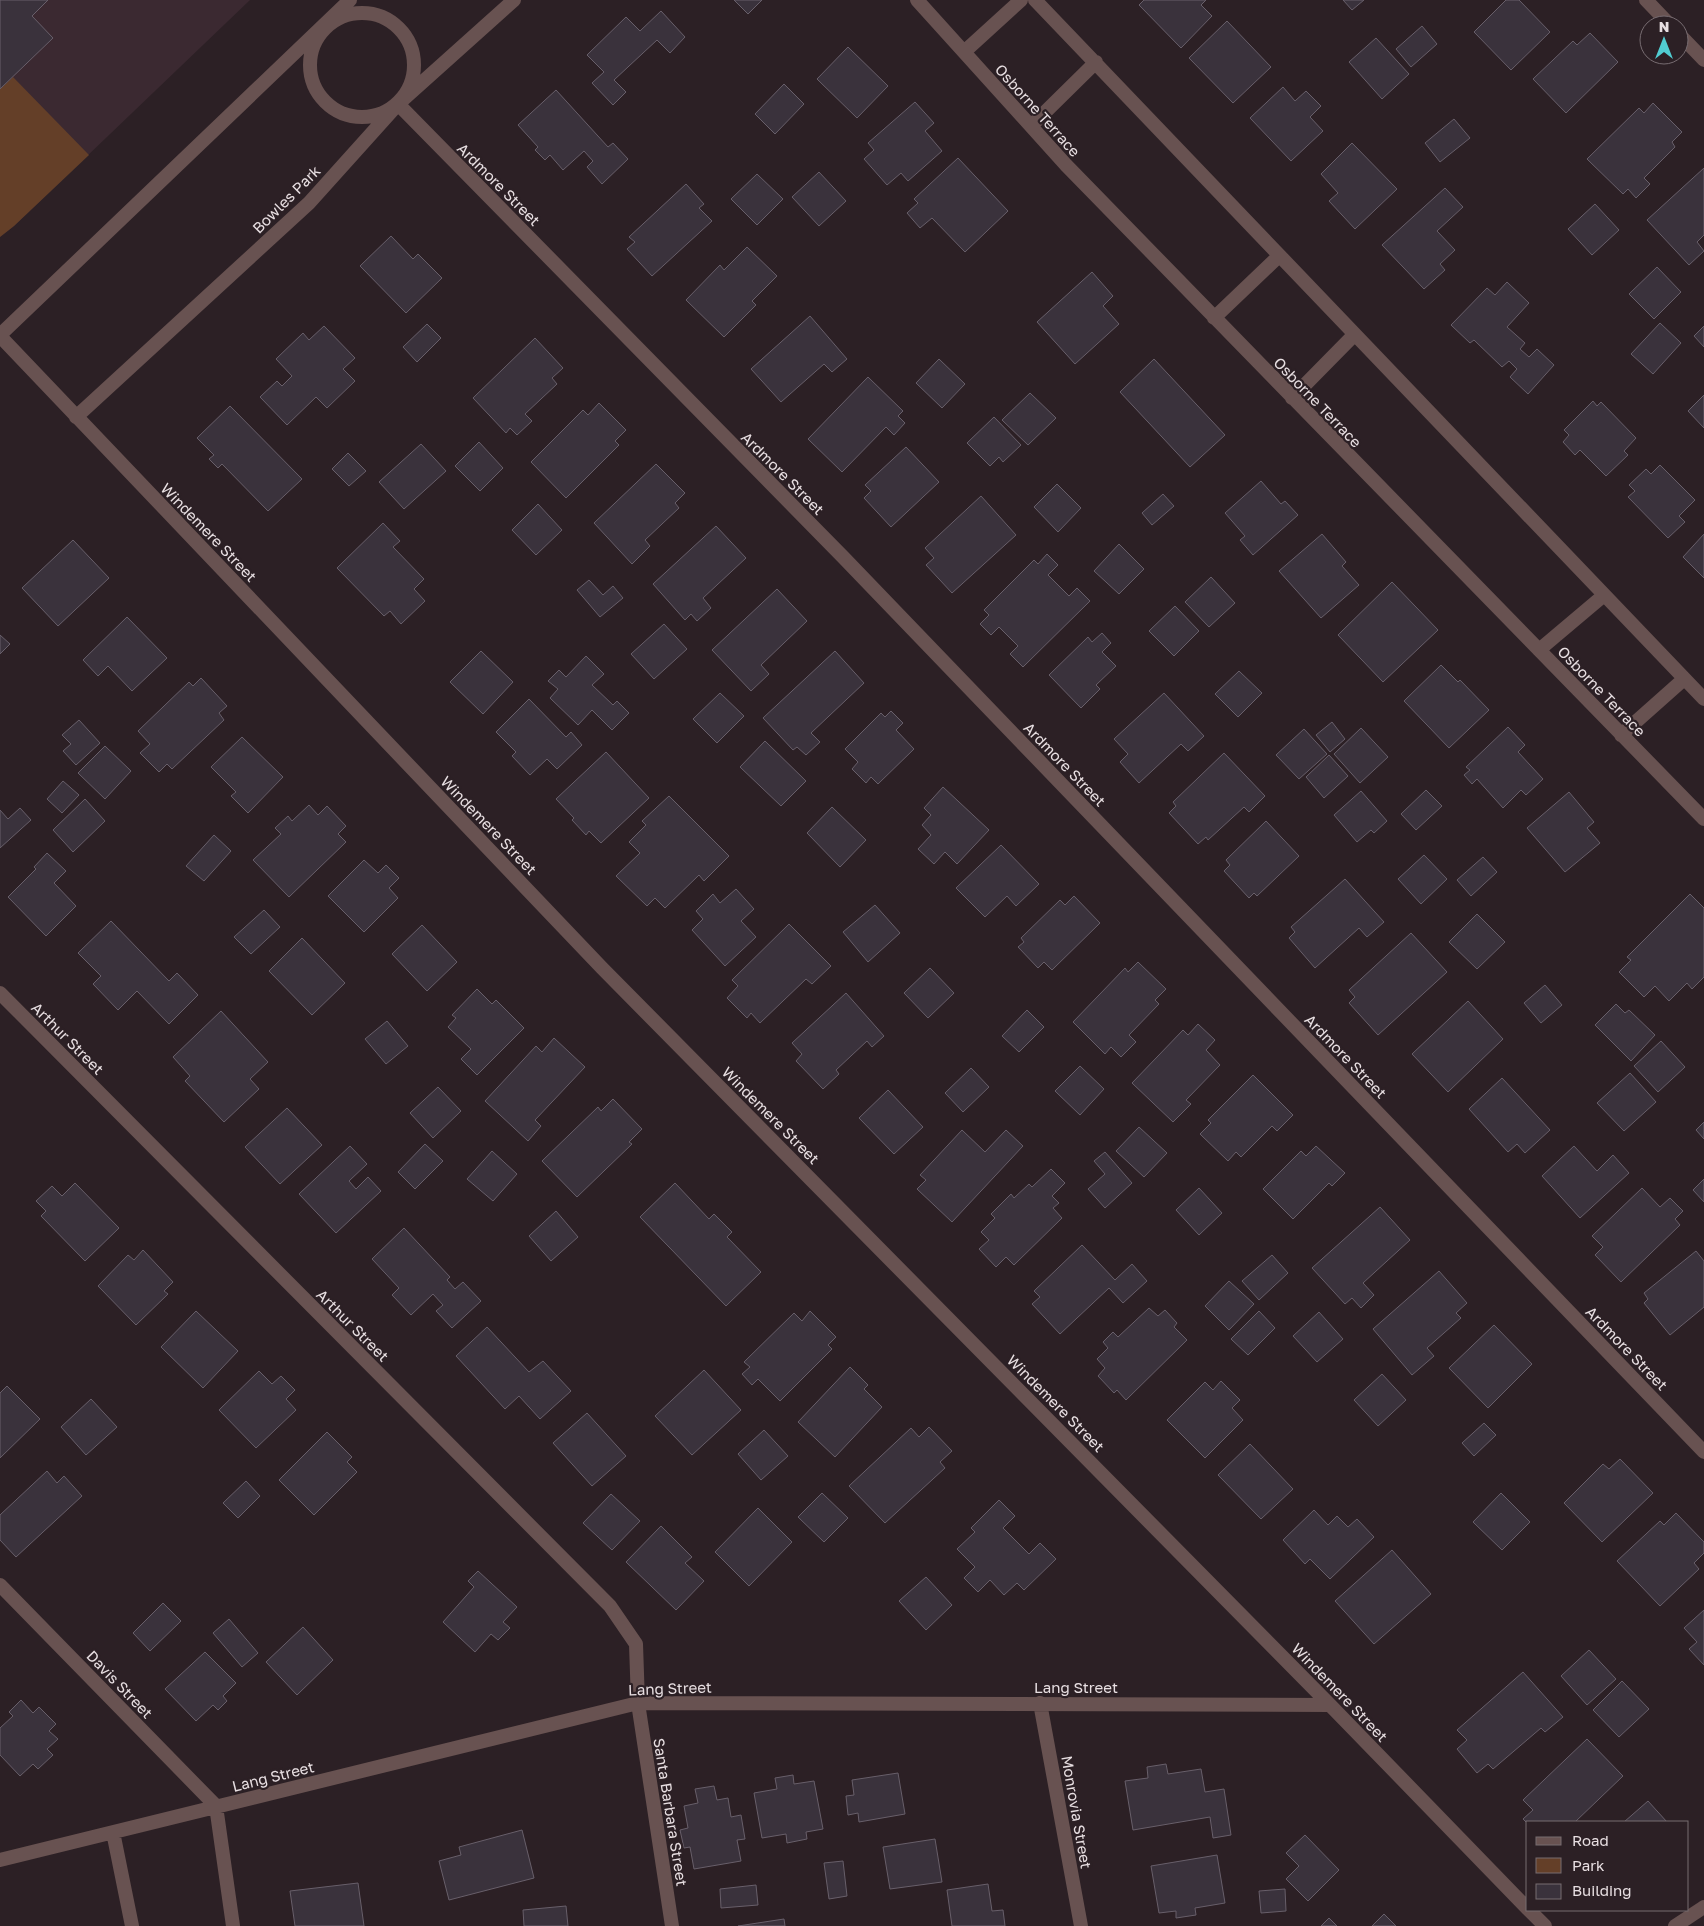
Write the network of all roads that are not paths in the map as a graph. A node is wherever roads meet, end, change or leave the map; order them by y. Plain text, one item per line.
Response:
1 (350, 0) edge
2 (514, 0) edge
3 (917, 0) edge
4 (1021, 0) edge
5 (1035, 0) edge
6 (1646, 0) edge
7 (1660, 15) edge
8 (324, 26) junction
9 (1689, 44) edge
10 (964, 52) junction
11 (1704, 60) edge
12 (1096, 62) junction
13 (398, 104) junction
14 (1031, 126) junction
15 (1280, 256) junction
16 (1214, 318) junction
17 (0, 335) edge
18 (1354, 335) junction
19 (1292, 398) junction
20 (76, 417) junction
21 (1603, 596) junction
22 (1539, 650) junction
23 (1684, 679) junction
24 (1704, 699) edge
25 (1621, 735) junction
26 (1704, 819) edge
27 (0, 993) edge
28 (1704, 1452) edge
29 (0, 1585) edge
30 (638, 1703) junction
31 (1040, 1703) junction
32 (1330, 1705) junction
33 (216, 1806) junction
34 (113, 1832) junction
35 (0, 1860) edge
36 (1526, 1907) edge
37 (1704, 1907) edge
38 (1530, 1911) edge
39 (132, 1926) edge
40 (233, 1926) edge
41 (672, 1926) edge
42 (1081, 1926) edge
43 (1544, 1926) edge
44 (1675, 1926) edge

1 - 8 street
2 - 13 street, Bowles Park
3 - 10 street, Osborne Terrace
4 - 10 street
5 - 12 street
6 - 7 street
8 - 13 street
8 - 13 street
8 - 17 street
9 - 11 street
10 - 14 street, Osborne Terrace
12 - 14 street
12 - 15 street
13 - 20 street, Bowles Park
13 - 28 street, Ardmore Street
14 - 16 street, Osborne Terrace
15 - 16 street
15 - 18 street
16 - 19 street, Osborne Terrace
17 - 20 street, Windemere Street
18 - 19 street
18 - 21 street
19 - 22 street, Osborne Terrace
20 - 32 street, Windemere Street
21 - 22 street
21 - 23 street
22 - 25 street, Osborne Terrace
23 - 24 street
23 - 25 street
25 - 26 street, Osborne Terrace
27 - 30 street, Arthur Street
29 - 33 street, Davis Street
30 - 31 street, Lang Street
30 - 33 street, Lang Street
30 - 41 street, Santa Barbara Street
31 - 32 street, Lang Street
31 - 42 street, Monrovia Street
32 - 36 street, Windemere Street
33 - 34 street, Lang Street
33 - 40 street
34 - 35 street, Lang Street
34 - 39 street
37 - 44 street
38 - 43 street, Windemere Street

